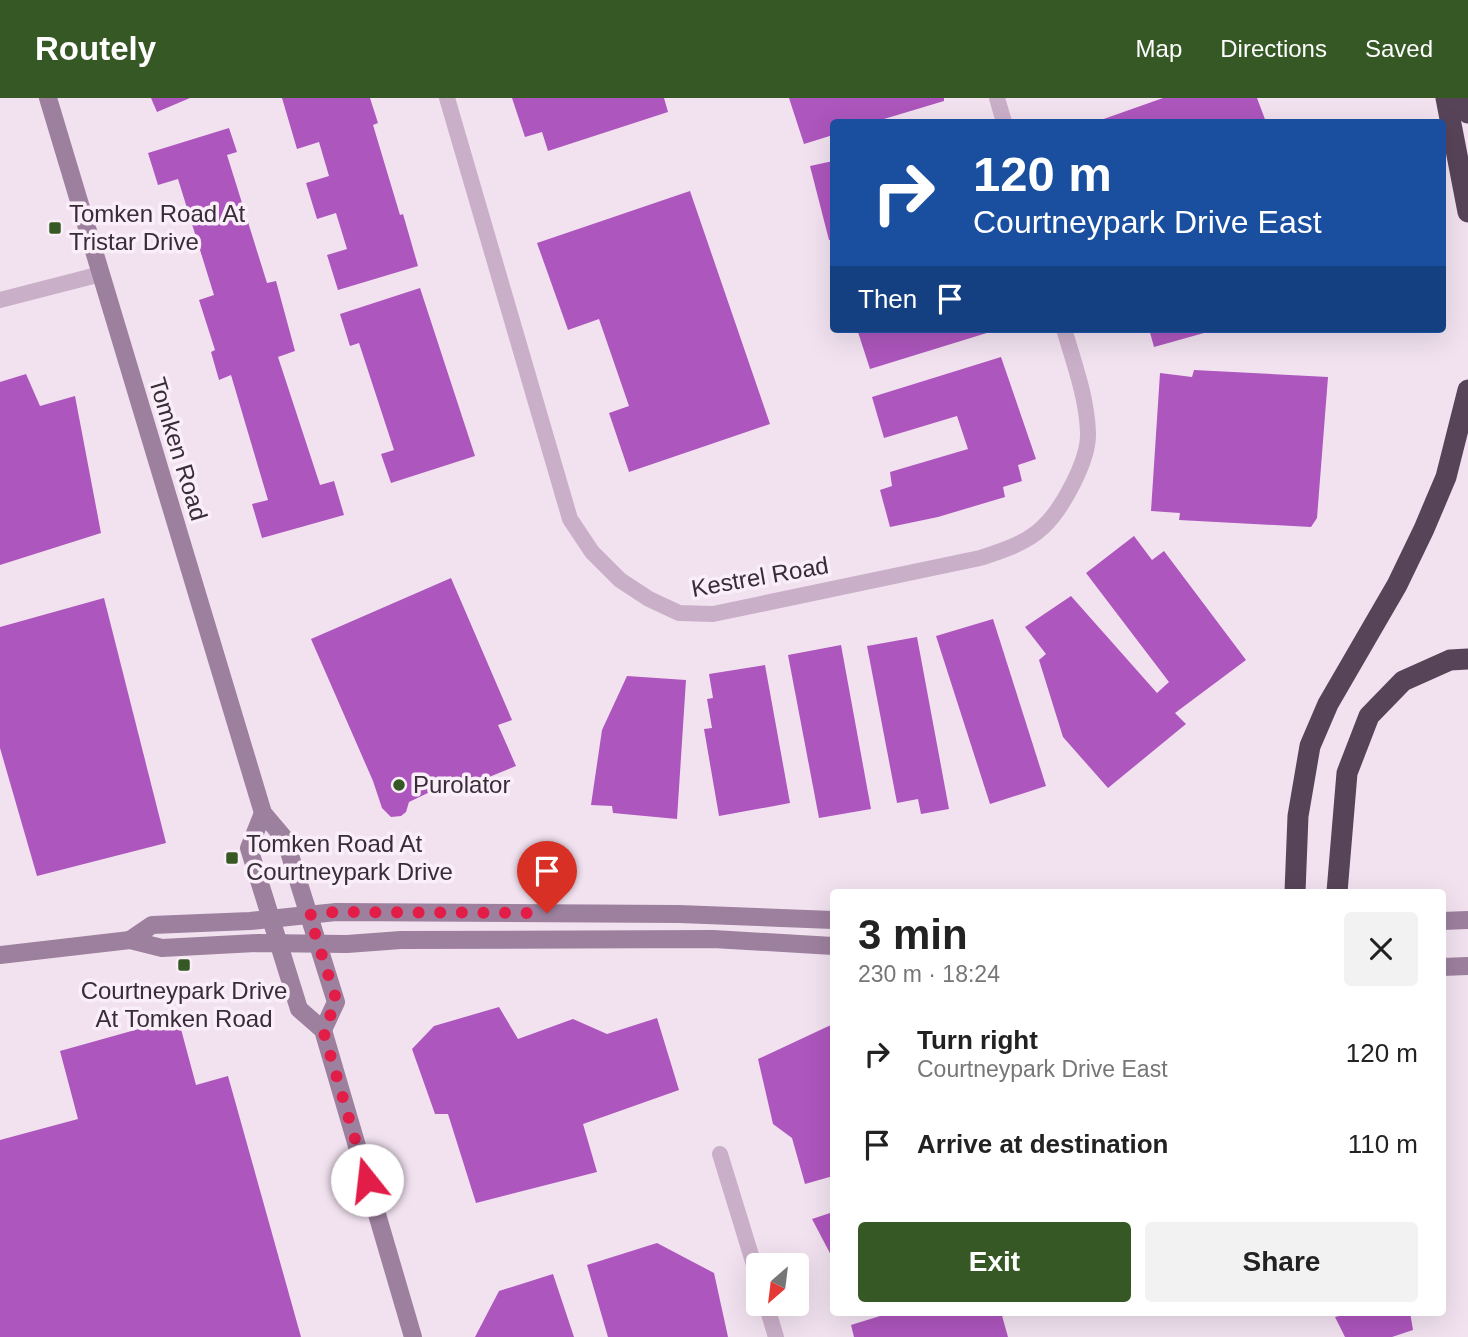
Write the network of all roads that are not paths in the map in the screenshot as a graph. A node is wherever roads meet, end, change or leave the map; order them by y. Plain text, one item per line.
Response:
1 (48, 98) edge
2 (447, 98) edge
3 (997, 98) edge
4 (1446, 98) edge
5 (1463, 98) edge
6 (1468, 113) edge
7 (1003, 119) edge
8 (1468, 212) edge
9 (101, 275) junction
10 (0, 300) edge
11 (1065, 333) edge
12 (1468, 390) edge
13 (1468, 659) edge
14 (262, 813) junction
15 (1294, 889) edge
16 (1337, 889) edge
17 (309, 915) junction
18 (271, 919) junction
19 (830, 920) edge
20 (1468, 920) edge
21 (1446, 921) edge
22 (130, 940) junction
23 (278, 943) junction
24 (318, 943) junction
25 (830, 946) edge
26 (0, 955) edge
27 (1468, 966) edge
28 (1446, 967) edge
29 (323, 1030) junction
30 (720, 1154) dead end
31 (750, 1253) edge
32 (769, 1316) edge
33 (413, 1337) edge
34 (776, 1337) edge

1 - 9 main road, Tomken Road
2 - 11 street, Kestrel Road
3 - 7 street
4 - 8 highway
5 - 6 highway
9 - 10 street
9 - 14 main road, Tomken Road
12 - 15 highway
13 - 16 highway
14 - 17 main road, Tomken Road
14 - 18 main road
17 - 18 main road
17 - 19 main road
17 - 24 main road, Tomken Road
18 - 22 main road
18 - 23 main road
20 - 21 main road
22 - 23 main road
22 - 26 main road
23 - 24 main road
23 - 29 main road
24 - 25 main road
24 - 29 main road, Tomken Road
27 - 28 main road
29 - 33 main road
30 - 31 street
32 - 34 street

